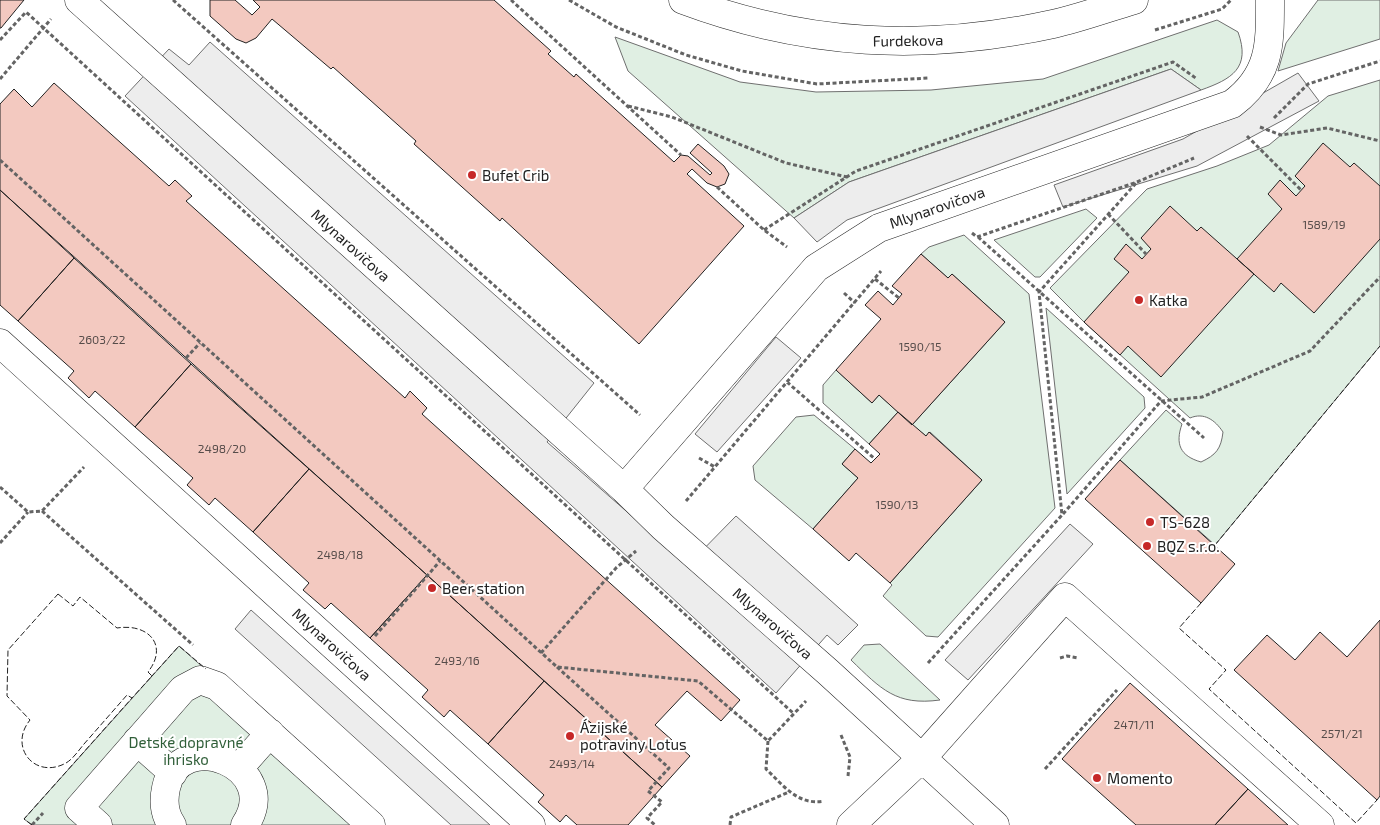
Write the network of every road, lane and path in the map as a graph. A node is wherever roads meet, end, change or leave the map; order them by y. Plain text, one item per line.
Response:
1 (173, 0) edge
2 (511, 0) edge
3 (683, 0) edge
4 (1134, 0) edge
5 (1270, 0) edge
6 (67, 7) edge
7 (44, 27) junction
8 (0, 40) edge
9 (1380, 62) edge
10 (0, 78) edge
11 (1232, 104) junction
12 (628, 106) junction
13 (1262, 129) junction
14 (1247, 136) junction
15 (1238, 140) dead end
16 (1380, 141) edge
17 (681, 155) dead end
18 (1201, 155) dead end
19 (0, 160) edge
20 (847, 177) junction
21 (1137, 182) junction
22 (1301, 190) dead end
23 (1108, 214) junction
24 (764, 230) dead end
25 (970, 232) dead end
26 (977, 237) junction
27 (1146, 254) dead end
28 (886, 266) dead end
29 (1380, 277) edge
30 (875, 279) junction
31 (1039, 292) junction
32 (899, 298) dead end
33 (0, 343) edge
34 (200, 343) junction
35 (186, 358) dead end
36 (787, 382) junction
37 (1161, 401) junction
38 (1204, 438) dead end
39 (667, 439) junction
40 (108, 442) junction
41 (875, 459) dead end
42 (715, 468) junction
43 (0, 486) edge
44 (624, 489) junction
45 (42, 511) junction
46 (28, 512) junction
47 (1062, 515) junction
48 (663, 527) junction
49 (0, 543) edge
50 (440, 560) junction
51 (626, 560) junction
52 (194, 645) dead end
53 (541, 653) junction
54 (1082, 659) dead end
55 (1052, 660) dead end
56 (352, 662) junction
57 (928, 663) dead end
58 (1141, 664) junction
59 (557, 667) junction
60 (811, 706) dead end
61 (793, 713) junction
62 (836, 728) dead end
63 (270, 733) junction
64 (138, 741) junction
65 (768, 741) junction
66 (922, 758) junction
67 (238, 768) junction
68 (1045, 769) dead end
69 (173, 773) junction
70 (846, 782) dead end
71 (789, 792) junction
72 (827, 801) dead end
73 (98, 825) edge
74 (172, 825) edge
75 (245, 825) edge
76 (371, 825) edge
77 (531, 825) edge
78 (655, 825) edge
79 (730, 825) edge
80 (851, 825) edge
81 (995, 825) edge
82 (1320, 825) edge

1 - 39 path
2 - 12 path
3 - 4 street, Furdekova
5 - 11 street, Mlynarovičova
6 - 7 path
6 - 44 street, Mlynarovičova
7 - 8 path
7 - 10 path
7 - 51 path
9 - 13 path
11 - 13 path
11 - 20 path
11 - 39 street, Mlynarovičova
12 - 17 path
12 - 20 path
13 - 14 path
13 - 16 path
14 - 15 path
14 - 22 path
18 - 21 path
19 - 34 path
20 - 24 path
21 - 23 path
21 - 26 path
23 - 27 path
23 - 31 path
25 - 26 path
26 - 31 path
28 - 30 path
29 - 37 path
30 - 32 path
30 - 36 path
31 - 37 path
31 - 47 path
33 - 40 street, Mlynarovičova
34 - 35 path
34 - 50 path
36 - 41 path
36 - 42 path
37 - 38 path
37 - 47 path
39 - 42 path
39 - 44 street, Mlynarovičova
40 - 45 path
40 - 56 street, Mlynarovičova
42 - 48 path
43 - 46 path
44 - 48 street, Mlynarovičova
45 - 46 path
45 - 52 path
46 - 49 path
47 - 57 path
48 - 51 path
48 - 66 street, Mlynarovičova
50 - 53 path
50 - 56 path
51 - 53 path
51 - 61 path
53 - 59 path
54 - 55 path
56 - 77 street, Mlynarovičova
58 - 66 street
58 - 68 path
58 - 82 street
59 - 65 path
59 - 78 path
60 - 61 path
61 - 65 path
62 - 70 path
63 - 64 street
63 - 67 street
63 - 76 street
64 - 69 street
64 - 73 street
65 - 71 path
66 - 80 street
66 - 81 street, Mlynarovičova
67 - 69 street
67 - 75 street
69 - 74 street
71 - 72 path
71 - 79 path

